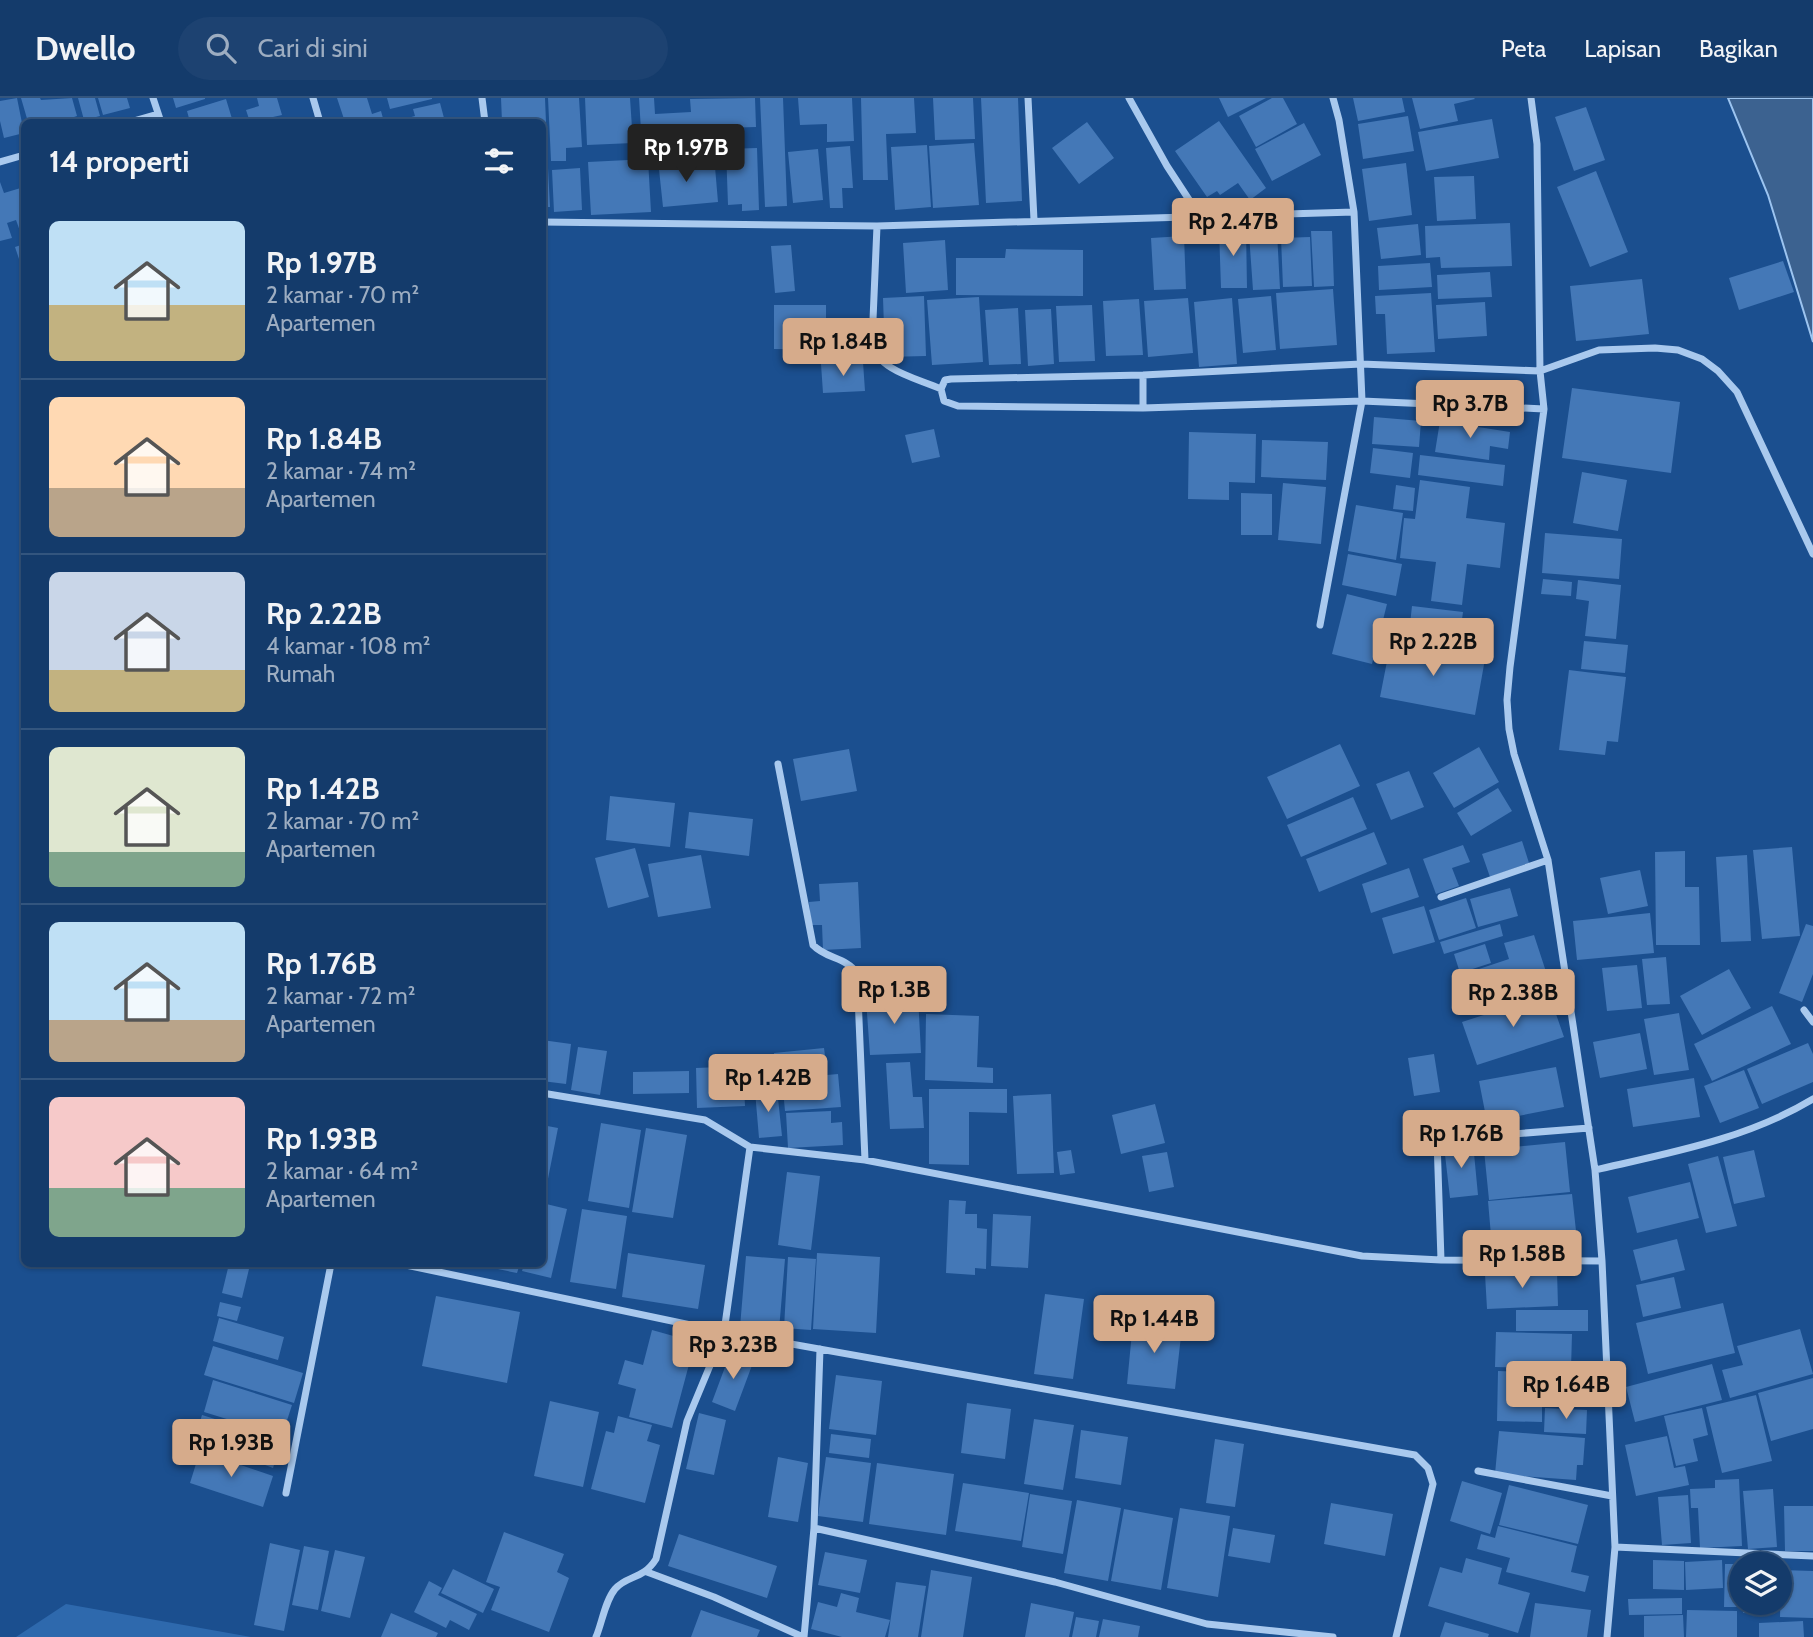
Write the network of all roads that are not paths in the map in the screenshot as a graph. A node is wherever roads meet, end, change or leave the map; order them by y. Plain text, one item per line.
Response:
1 (153, 98) edge
2 (313, 98) edge
3 (482, 98) edge
4 (1028, 98) edge
5 (1129, 98) edge
6 (1333, 98) edge
7 (1531, 98) edge
8 (158, 114) junction
9 (140, 119) edge
10 (160, 119) edge
11 (319, 119) edge
12 (485, 119) edge
13 (21, 156) edge
14 (0, 162) edge
15 (1354, 212) junction
16 (1199, 215) junction
17 (1034, 220) junction
18 (546, 222) edge
19 (877, 226) junction
20 (1361, 364) junction
21 (1540, 371) junction
22 (1143, 375) junction
23 (941, 389) junction
24 (1362, 401) junction
25 (1143, 408) junction
26 (1544, 409) junction
27 (1813, 554) edge
28 (1320, 625) dead end
29 (778, 764) dead end
30 (1548, 860) junction
31 (1441, 897) dead end
32 (1804, 1010) dead end
33 (1813, 1022) edge
34 (546, 1094) edge
35 (1813, 1100) edge
36 (1589, 1128) junction
37 (750, 1147) junction
38 (864, 1160) junction
39 (1595, 1170) junction
40 (1441, 1260) junction
41 (1602, 1261) junction
42 (330, 1267) edge
43 (415, 1267) edge
44 (724, 1332) junction
45 (820, 1349) junction
46 (1478, 1471) dead end
47 (286, 1493) dead end
48 (1612, 1496) junction
49 (814, 1528) junction
50 (1615, 1547) junction
51 (1813, 1556) edge
52 (646, 1572) junction
53 (596, 1637) edge
54 (804, 1637) edge
55 (1333, 1637) edge
56 (1396, 1637) edge
57 (1608, 1637) edge

1 - 8 street
2 - 11 street
3 - 12 street
4 - 17 street
5 - 16 street
6 - 15 street
7 - 21 street
8 - 9 street
8 - 10 street
13 - 14 street
15 - 16 street
15 - 20 street
16 - 17 street
17 - 19 street
18 - 19 street
19 - 23 street
20 - 21 street
20 - 22 street
20 - 24 street
21 - 26 street
21 - 27 street
22 - 23 street
22 - 25 street
23 - 25 street
24 - 25 street
24 - 26 street
24 - 28 street
26 - 30 street
29 - 38 street
30 - 31 street
30 - 36 street
32 - 33 street
34 - 37 street
35 - 39 street
36 - 39 street
36 - 40 street
37 - 38 street
37 - 44 street
38 - 40 street
39 - 41 street
40 - 41 street
41 - 48 street
42 - 47 street
43 - 44 street
44 - 45 street
44 - 52 street
45 - 49 street
45 - 56 street
46 - 48 street
48 - 50 street
49 - 54 street
49 - 55 street
50 - 51 street
50 - 57 street
52 - 53 street
52 - 54 street

